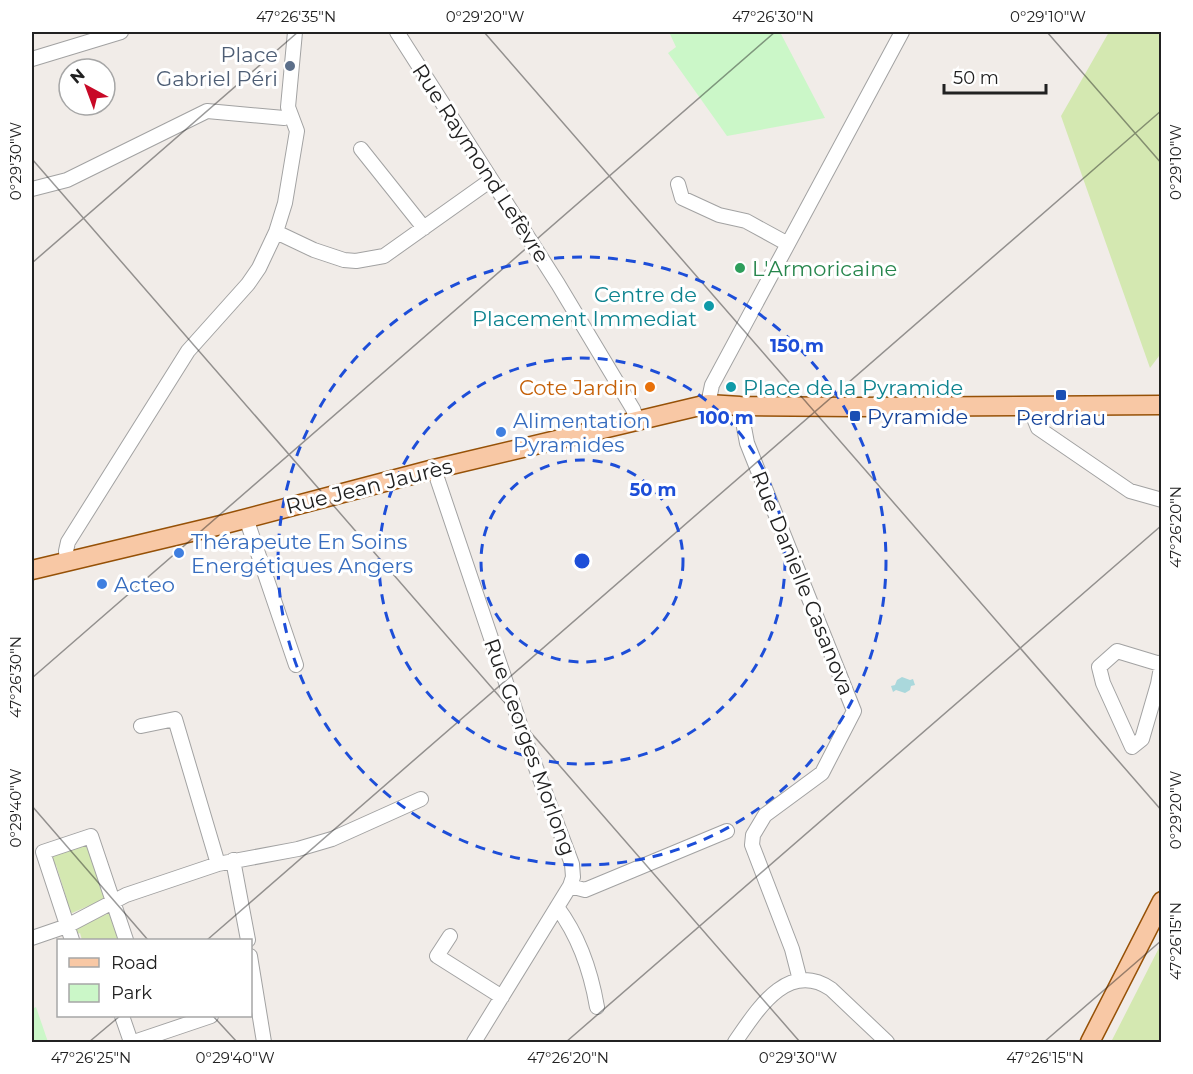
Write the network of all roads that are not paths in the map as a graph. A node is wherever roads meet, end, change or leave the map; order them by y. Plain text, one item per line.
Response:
1 (121, 32) edge
2 (295, 32) edge
3 (397, 32) edge
4 (902, 32) edge
5 (32, 59) edge
6 (291, 115) junction
7 (361, 149) dead end
8 (491, 180) junction
9 (678, 184) dead end
10 (32, 189) edge
11 (424, 228) junction
12 (276, 232) junction
13 (788, 244) junction
14 (708, 404) junction
15 (1157, 404) edge
16 (740, 406) junction
17 (1029, 406) junction
18 (637, 420) junction
19 (434, 469) junction
20 (1161, 500) edge
21 (246, 519) junction
22 (67, 562) junction
23 (32, 570) edge
24 (1161, 663) edge
25 (296, 665) dead end
26 (141, 726) dead end
27 (421, 799) dead end
28 (728, 831) dead end
29 (233, 860) junction
30 (218, 864) junction
31 (570, 886) junction
32 (113, 900) junction
33 (1161, 902) edge
34 (557, 907) junction
35 (67, 926) junction
36 (450, 936) dead end
37 (32, 938) edge
38 (72, 939) edge
39 (126, 939) edge
40 (248, 939) edge
41 (252, 978) edge
42 (800, 980) junction
43 (502, 997) junction
44 (254, 1000) edge
45 (597, 1007) dead end
46 (122, 1017) edge
47 (208, 1017) edge
48 (132, 1042) edge
49 (264, 1042) edge
50 (474, 1042) edge
51 (735, 1042) edge
52 (887, 1042) edge
53 (1090, 1042) edge

1 - 5 street
2 - 6 street
3 - 8 street, Rue Raymond Lefèvre
4 - 13 street
6 - 10 street
6 - 12 street
7 - 11 street
8 - 11 street
8 - 18 street, Rue Raymond Lefèvre
9 - 13 street
11 - 12 street
12 - 22 street
13 - 14 street
14 - 16 main road, Rue Jean Jaurès
14 - 18 main road, Rue Jean Jaurès
15 - 17 main road, Rue Jean Jaurès
16 - 17 main road, Rue Jean Jaurès
16 - 42 street, Rue Danielle Casanova
17 - 20 street
18 - 19 main road, Rue Jean Jaurès
19 - 21 main road, Rue Jean Jaurès
19 - 31 street, Rue Georges Morlong
21 - 22 main road, Rue Jean Jaurès
21 - 25 street
22 - 23 main road, Rue Jean Jaurès
24 - 24 street
26 - 30 street
27 - 29 street
28 - 31 street
29 - 30 street
29 - 40 street
30 - 32 street
31 - 34 street, Rue Georges Morlong
32 - 35 street
32 - 35 street
32 - 39 street
33 - 53 main road
34 - 43 street, Rue Georges Morlong
34 - 45 street
35 - 37 street
35 - 38 street
36 - 43 street
41 - 44 street
42 - 51 street
42 - 52 street
43 - 50 street, Rue Georges Morlong
44 - 49 street
46 - 48 street
47 - 48 street

